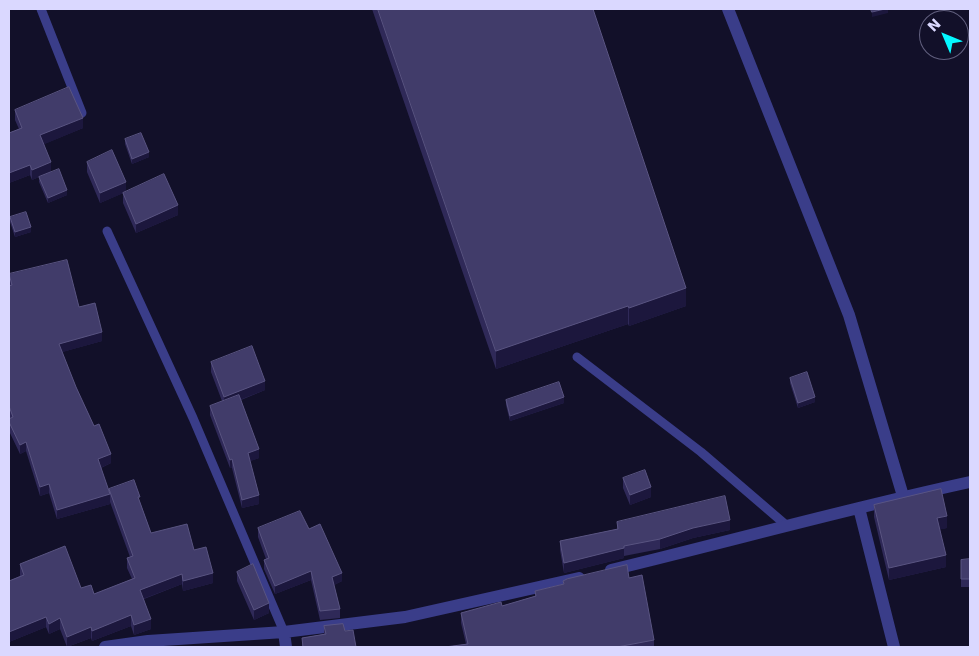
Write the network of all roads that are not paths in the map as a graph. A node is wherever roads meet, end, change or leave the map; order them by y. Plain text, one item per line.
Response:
1 (41, 9) edge
2 (728, 9) edge
3 (82, 113) edge
4 (107, 232) dead end
5 (577, 357) dead end
6 (970, 482) edge
7 (903, 496) junction
8 (860, 508) junction
9 (786, 525) junction
10 (284, 632) junction
11 (105, 647) edge
12 (286, 647) edge
13 (894, 647) edge

1 - 3 lane
2 - 7 street
4 - 10 lane
5 - 9 lane
6 - 7 street
7 - 8 street
8 - 9 street
8 - 13 street
9 - 10 street
10 - 11 street
10 - 12 street

